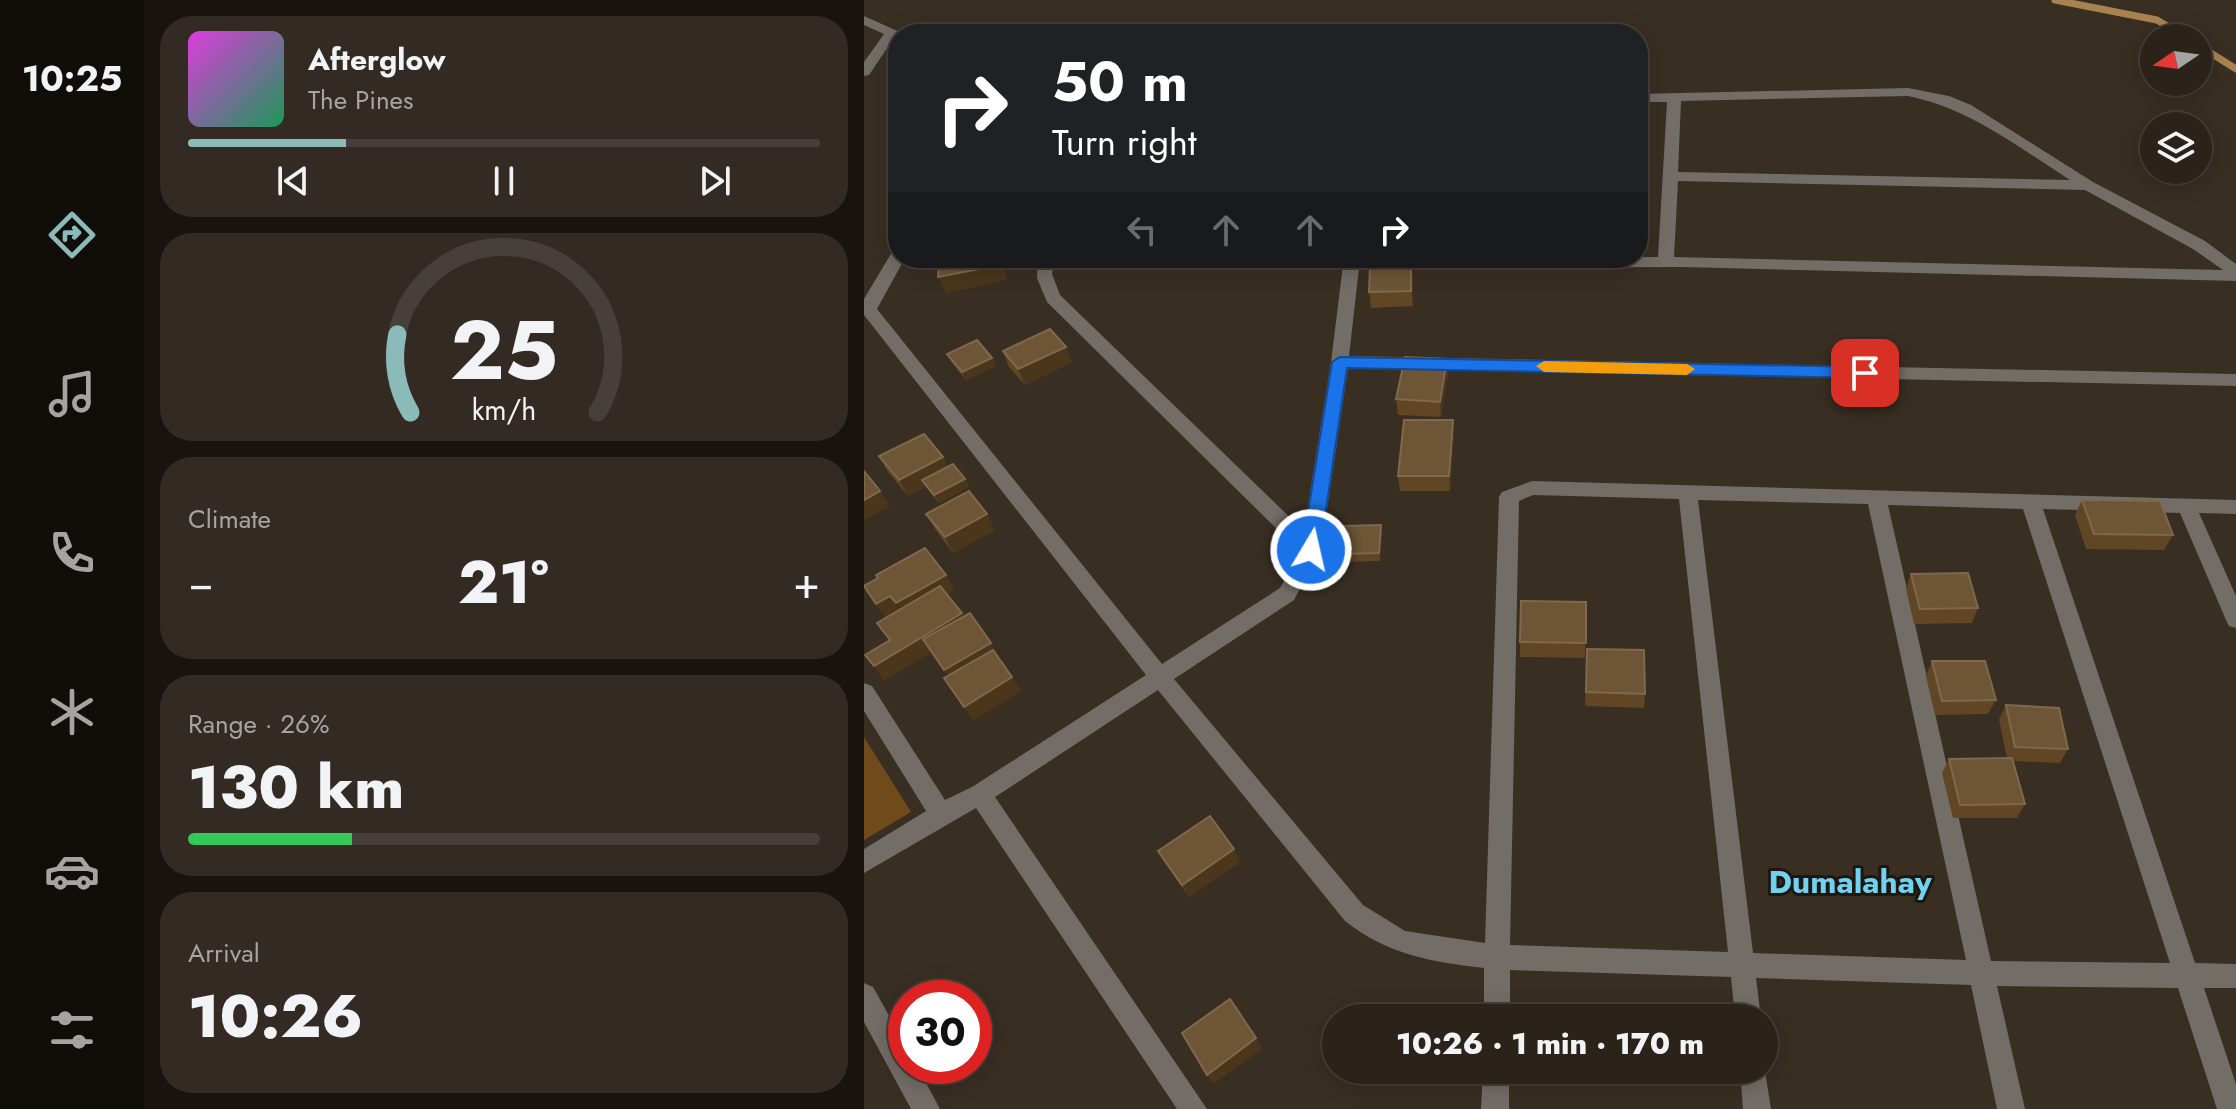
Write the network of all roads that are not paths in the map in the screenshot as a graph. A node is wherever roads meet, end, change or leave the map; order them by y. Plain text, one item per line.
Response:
1 (864, 20) edge
2 (888, 31) edge
3 (888, 43) edge
4 (864, 72) edge
5 (1674, 97) junction
6 (1648, 98) edge
7 (1672, 176) junction
8 (2088, 185) junction
9 (1648, 261) edge
10 (1666, 261) junction
11 (890, 268) edge
12 (1043, 268) edge
13 (1346, 268) edge
14 (2236, 274) edge
15 (866, 306) edge
16 (1340, 362) junction
17 (2236, 380) edge
18 (1688, 493) junction
19 (1877, 499) junction
20 (2031, 503) junction
21 (2187, 507) junction
22 (2236, 507) edge
23 (1311, 550) junction
24 (2236, 620) edge
25 (1160, 677) junction
26 (864, 692) edge
27 (980, 794) junction
28 (941, 814) junction
29 (864, 862) edge
30 (1497, 957) junction
31 (1743, 966) junction
32 (1979, 973) junction
33 (2186, 975) junction
34 (2236, 976) edge
35 (864, 996) edge
36 (1497, 1004) edge
37 (1747, 1004) edge
38 (1496, 1084) edge
39 (1754, 1084) edge
40 (926, 1109) edge
41 (1193, 1109) edge
42 (1495, 1109) edge
43 (1757, 1109) edge
44 (2011, 1109) edge
45 (2231, 1109) edge

1 - 2 street
3 - 4 street
5 - 6 street
5 - 7 street
5 - 8 street
7 - 8 street
7 - 10 street
8 - 14 street
9 - 10 street
10 - 14 street
11 - 15 street
12 - 23 street
13 - 16 street
15 - 25 street
16 - 17 street
16 - 23 street
18 - 19 street
18 - 30 street
18 - 31 street
19 - 20 street
19 - 32 street
20 - 21 street
20 - 33 street
21 - 22 street
21 - 24 street
23 - 25 street
25 - 27 street
25 - 30 street
26 - 28 street
27 - 28 street
27 - 41 street
28 - 29 street
30 - 31 street
30 - 36 street
31 - 32 street
31 - 37 street
32 - 33 street
32 - 44 street
33 - 34 street
33 - 45 street
35 - 40 street
38 - 42 street
39 - 43 street

